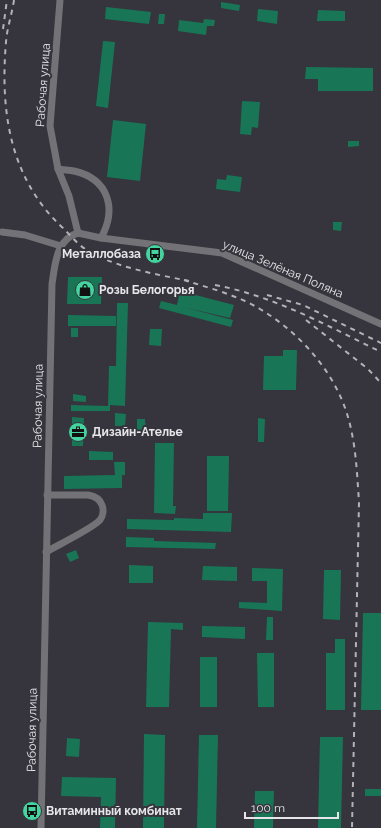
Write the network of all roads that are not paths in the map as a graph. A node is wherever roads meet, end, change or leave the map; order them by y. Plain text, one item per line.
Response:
1 (60, 0) edge
2 (58, 170) junction
3 (2, 232) dead end
4 (78, 233) junction
5 (101, 238) junction
6 (61, 246) junction
7 (381, 324) edge
8 (47, 495) junction
9 (46, 552) junction
10 (41, 828) edge

1 - 2 street, Рабочая улица
2 - 4 street, Рабочая улица
2 - 5 street
3 - 6 street
4 - 5 street, улица Зелёная Поляна
4 - 6 street
5 - 7 street, улица Зелёная Поляна
6 - 8 street, Рабочая улица
8 - 9 street, Рабочая улица
8 - 9 street
9 - 10 street, Рабочая улица

